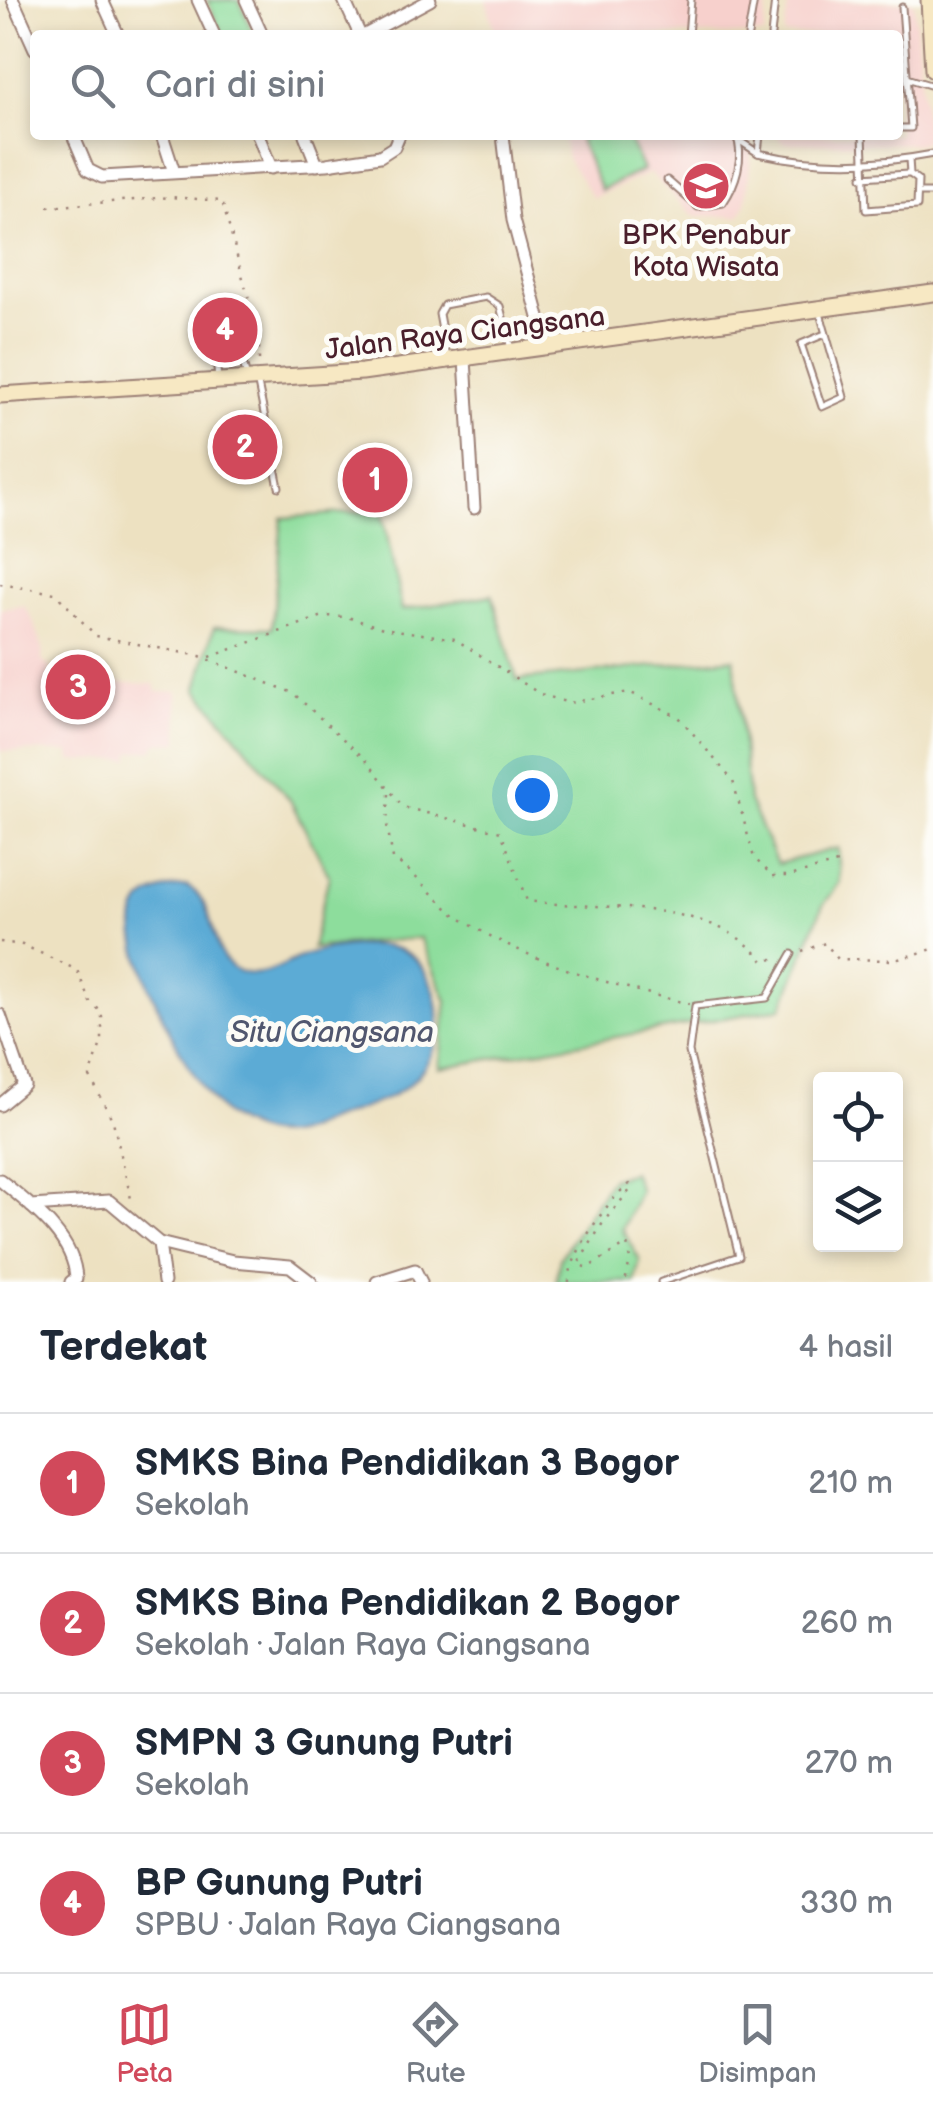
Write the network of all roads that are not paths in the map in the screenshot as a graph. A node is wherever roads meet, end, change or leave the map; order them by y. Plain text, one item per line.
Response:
1 (14, 0) edge
2 (102, 0) edge
3 (198, 0) edge
4 (246, 0) edge
5 (344, 0) edge
6 (430, 0) edge
7 (692, 0) edge
8 (754, 0) edge
9 (775, 0) edge
10 (928, 0) edge
11 (902, 7) dead end
12 (116, 30) edge
13 (212, 30) edge
14 (260, 30) edge
15 (359, 30) edge
16 (372, 30) edge
17 (689, 30) edge
18 (749, 30) edge
19 (772, 30) edge
20 (30, 37) edge
21 (933, 70) edge
22 (907, 78) junction
23 (933, 86) edge
24 (903, 128) edge
25 (75, 140) edge
26 (164, 140) edge
27 (260, 140) edge
28 (307, 140) edge
29 (397, 140) edge
30 (504, 140) edge
31 (737, 140) edge
32 (759, 140) edge
33 (863, 140) edge
34 (740, 144) junction
35 (758, 153) junction
36 (933, 154) edge
37 (909, 158) junction
38 (861, 161) junction
39 (317, 165) junction
40 (271, 168) junction
41 (174, 172) junction
42 (910, 174) junction
43 (862, 177) junction
44 (667, 180) dead end
45 (933, 195) edge
46 (920, 196) junction
47 (933, 293) edge
48 (819, 310) junction
49 (825, 334) junction
50 (546, 347) junction
51 (512, 353) junction
52 (465, 358) junction
53 (448, 361) junction
54 (255, 381) junction
55 (218, 382) junction
56 (0, 394) edge
57 (279, 487) dead end
58 (474, 508) dead end
59 (792, 954) road end
60 (0, 1015) edge
61 (0, 1106) edge
62 (0, 1180) edge
63 (31, 1206) junction
64 (159, 1243) junction
65 (72, 1282) edge
66 (164, 1282) edge
67 (312, 1282) edge
68 (377, 1282) edge
69 (421, 1282) edge
70 (662, 1282) edge

1 - 20 street
2 - 12 street
3 - 13 street
4 - 14 street
5 - 15 street
6 - 16 street
7 - 17 lane
8 - 18 lane
9 - 19 lane
10 - 21 main road
11 - 22 lane
22 - 23 lane
22 - 24 lane
25 - 41 street
26 - 41 street
27 - 40 street
28 - 39 street
29 - 39 street
30 - 50 street
31 - 34 lane
32 - 35 lane
33 - 38 lane
34 - 35 lane
34 - 44 lane
35 - 38 lane
36 - 37 lane
37 - 38 lane
37 - 42 lane
38 - 43 lane
39 - 40 street
40 - 41 street
42 - 43 lane
42 - 46 lane
43 - 46 lane
45 - 46 lane
47 - 48 main road, Jalan Raya Ciangsana
48 - 49 lane
48 - 50 main road, Jalan Raya Ciangsana
49 - 49 lane
50 - 51 main road, Jalan Raya Ciangsana
51 - 52 main road, Jalan Raya Ciangsana
51 - 53 lane
52 - 53 main road, Jalan Raya Ciangsana
52 - 58 street
53 - 54 main road, Jalan Raya Ciangsana
54 - 55 main road, Jalan Raya Ciangsana
54 - 55 lane
54 - 57 lane
55 - 56 main road, Jalan Raya Ciangsana
59 - 70 lane
60 - 61 street
62 - 63 street
63 - 64 street
63 - 65 street
64 - 66 street
64 - 67 street
68 - 69 street

